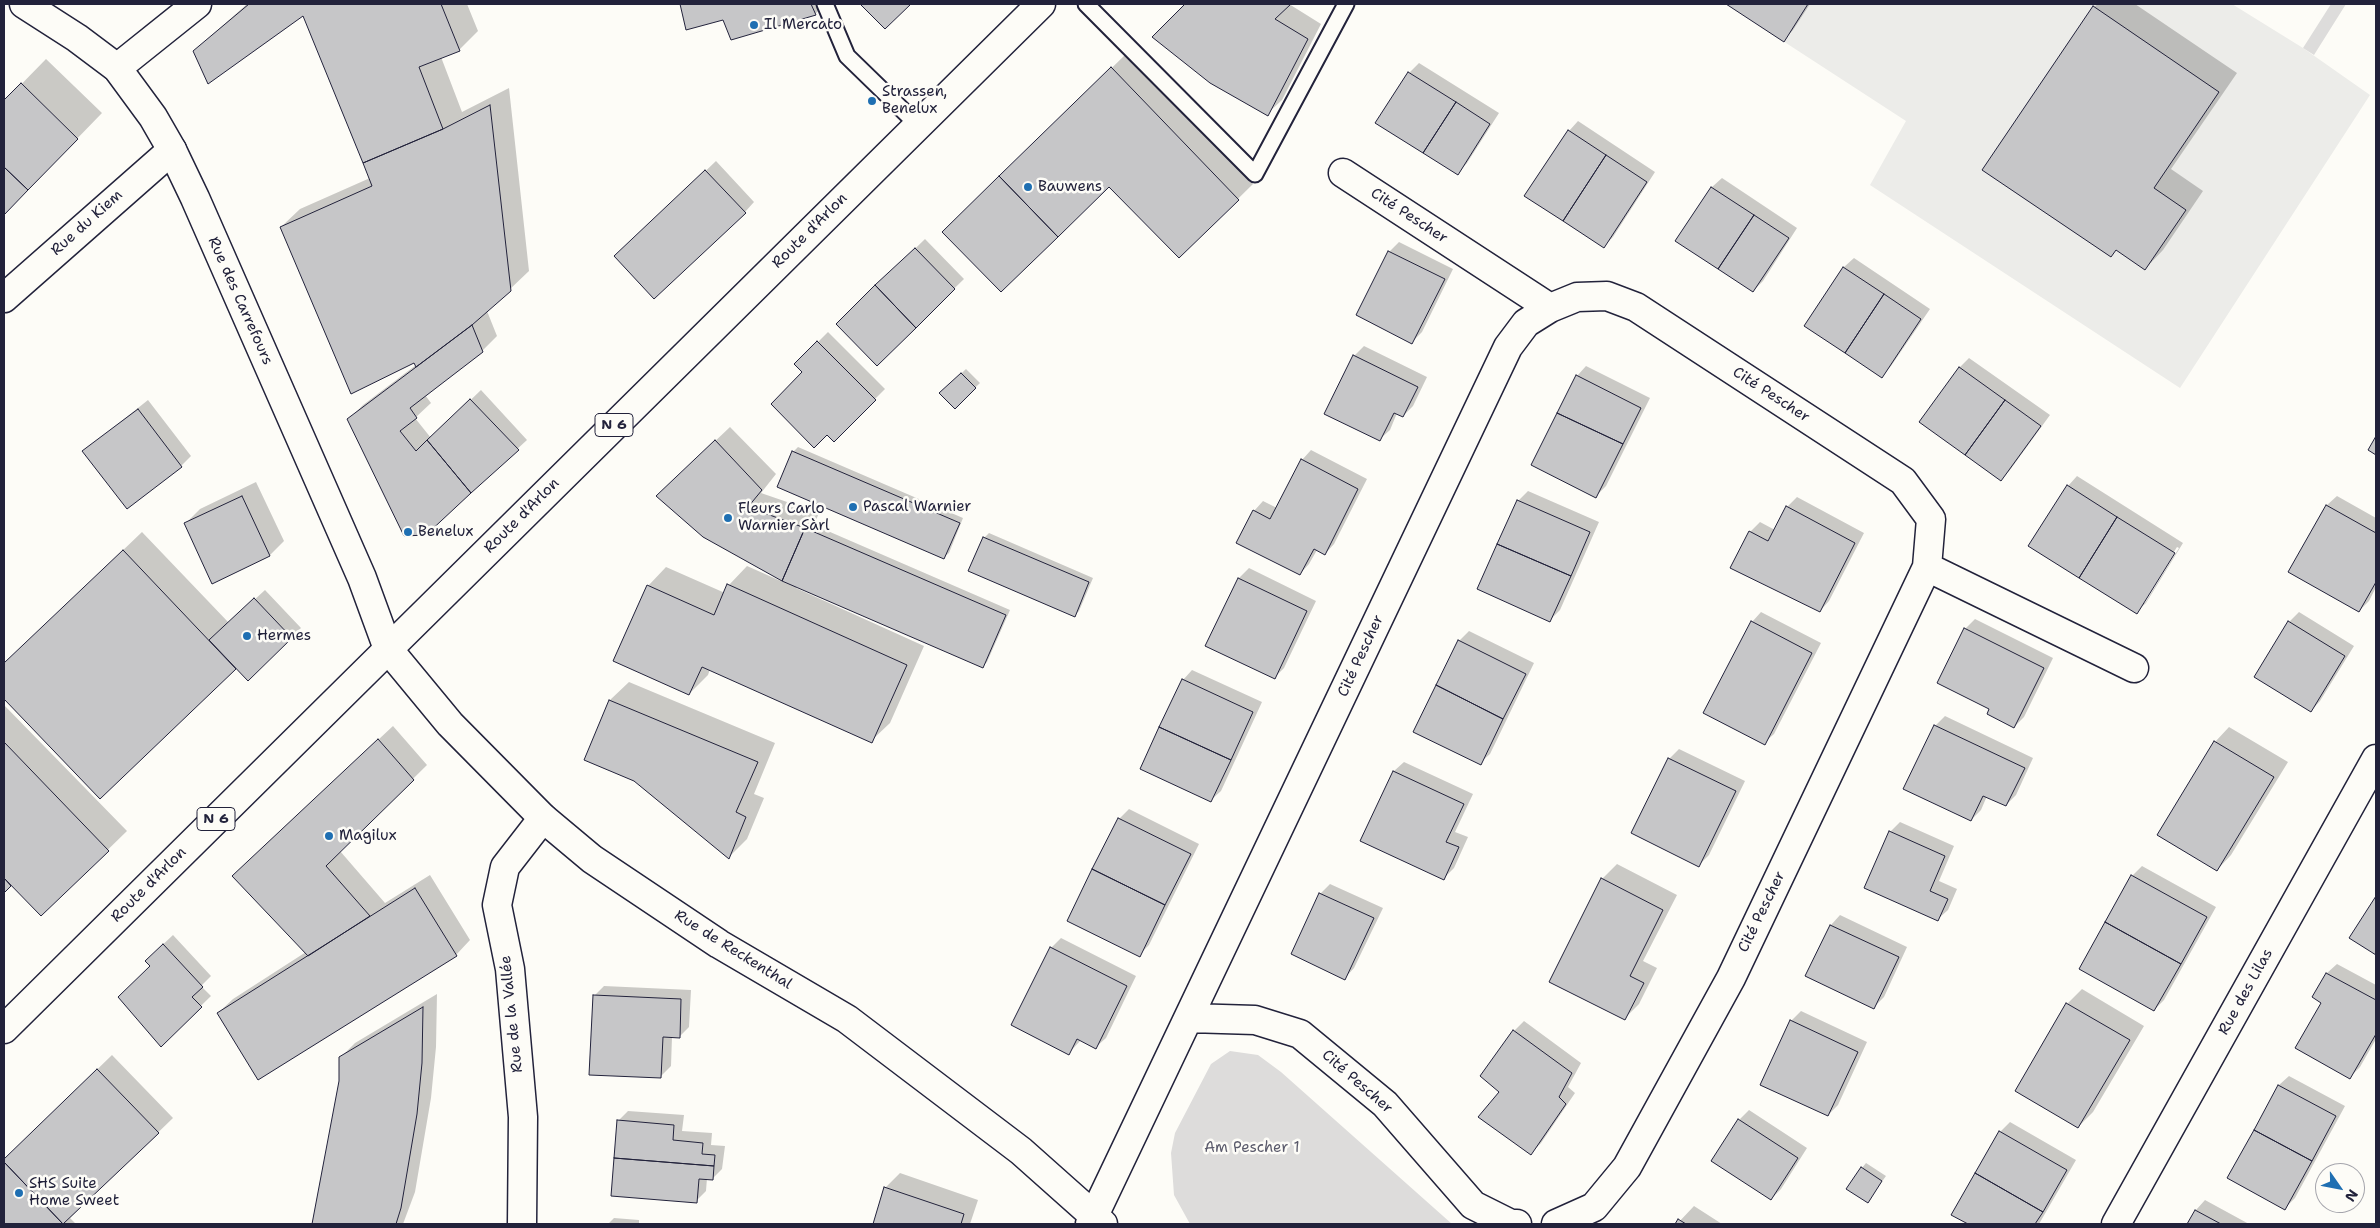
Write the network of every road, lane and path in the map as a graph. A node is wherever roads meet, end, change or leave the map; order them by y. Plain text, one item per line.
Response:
1 (24, 4) edge
2 (197, 4) edge
3 (826, 4) edge
4 (1041, 4) edge
5 (1086, 4) edge
6 (1346, 4) edge
7 (117, 68) junction
8 (918, 125) junction
9 (172, 150) junction
10 (1343, 173) dead end
11 (4, 298) edge
12 (1550, 308) junction
13 (1927, 567) junction
14 (388, 649) junction
15 (2134, 668) dead end
16 (2376, 759) edge
17 (543, 818) junction
18 (1189, 1018) junction
19 (4, 1029) edge
20 (1096, 1221) edge
21 (522, 1224) edge
22 (1517, 1224) edge
23 (1556, 1224) edge
24 (2116, 1224) edge

1 - 7 street, Rue des Carrefours
2 - 7 street
3 - 8 lane
4 - 8 street, Route d'Arlon / N 6
5 - 6 lane
7 - 9 street, Rue des Carrefours
8 - 14 street, Route d'Arlon / N 6
9 - 11 street, Rue du Kiem
9 - 14 street, Rue des Carrefours
10 - 12 street, Cité Pescher
12 - 13 street, Cité Pescher
12 - 18 street, Cité Pescher
13 - 15 street
13 - 23 street, Cité Pescher
14 - 17 street, Rue de Reckenthal
14 - 19 street, Route d'Arlon / N 6
16 - 24 street, Rue des Lilas
17 - 20 street, Rue de Reckenthal
17 - 21 street, Rue de la Vallée
18 - 20 street, Cité Pescher
18 - 22 street, Cité Pescher

